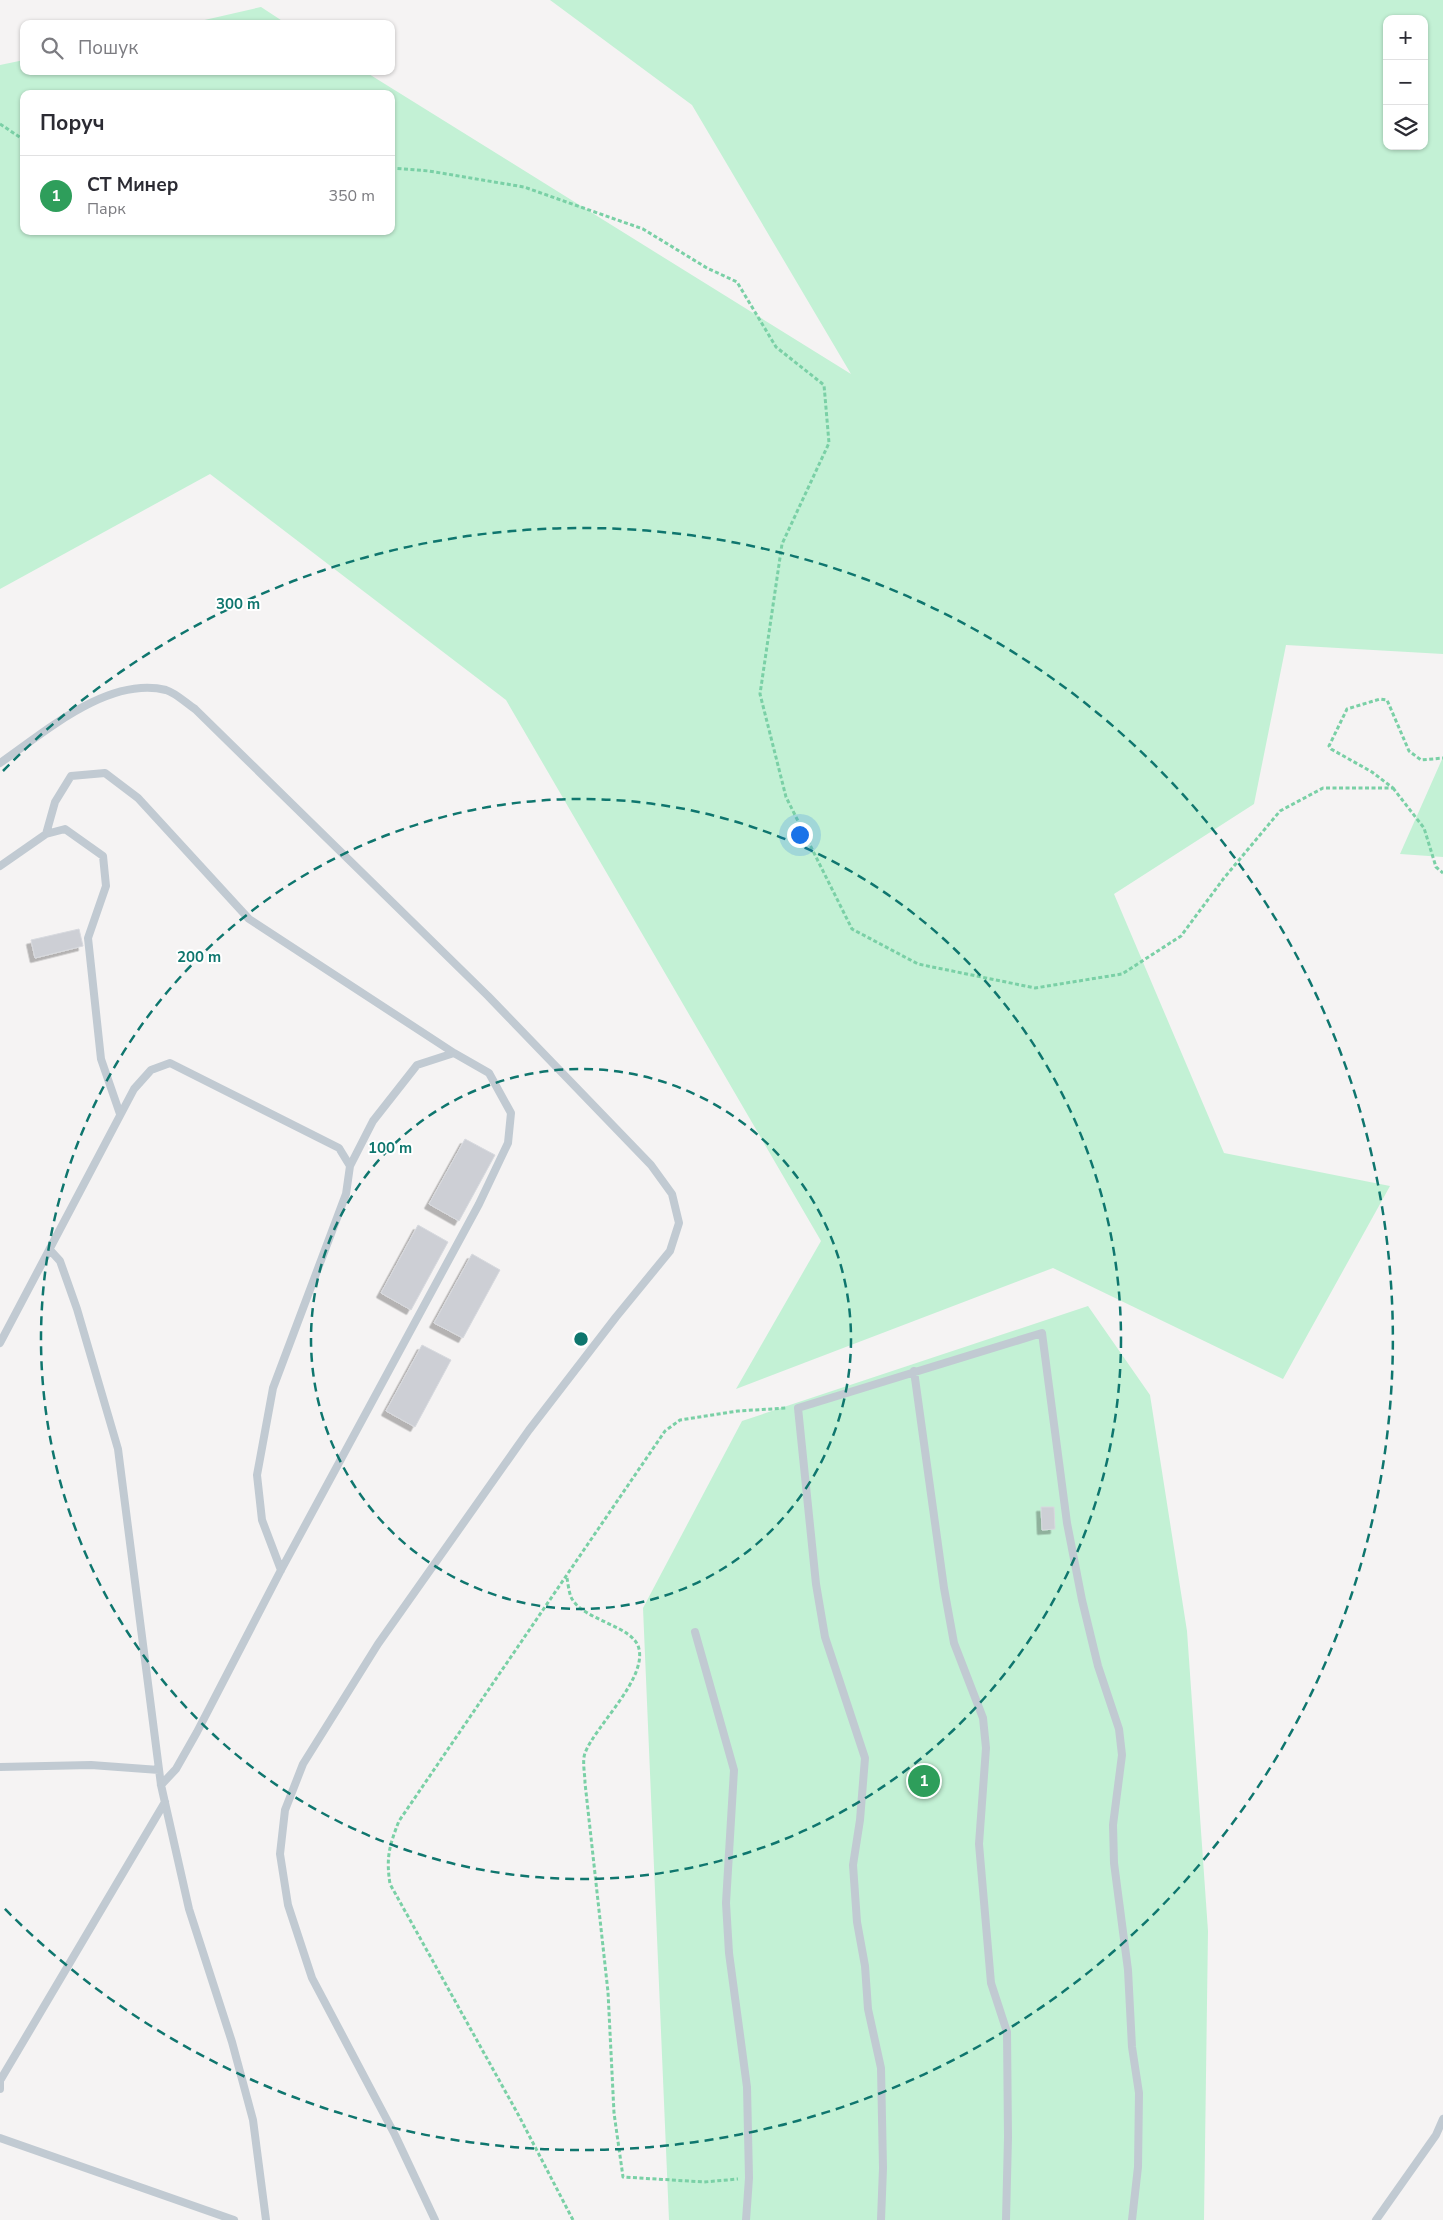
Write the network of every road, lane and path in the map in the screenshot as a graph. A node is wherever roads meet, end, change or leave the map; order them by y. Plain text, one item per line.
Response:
1 (0, 124) edge
2 (20, 137) edge
3 (395, 168) edge
4 (1443, 758) edge
5 (0, 763) edge
6 (1393, 788) junction
7 (46, 834) junction
8 (0, 866) edge
9 (1443, 873) edge
10 (454, 1053) junction
11 (120, 1114) junction
12 (350, 1166) junction
13 (50, 1250) junction
14 (0, 1343) edge
15 (914, 1371) junction
16 (798, 1408) junction
17 (281, 1570) junction
18 (567, 1577) junction
19 (695, 1632) dead end
20 (0, 1767) edge
21 (158, 1770) junction
22 (161, 1785) junction
23 (165, 1802) junction
24 (1, 2078) edge
25 (0, 2089) edge
26 (1443, 2119) edge
27 (0, 2138) edge
28 (749, 2178) junction
29 (234, 2220) edge
30 (266, 2220) edge
31 (434, 2220) edge
32 (573, 2220) edge
33 (746, 2220) edge
34 (881, 2220) edge
35 (1006, 2220) edge
36 (1132, 2220) edge
37 (1376, 2220) edge

1 - 2 path
3 - 6 path
4 - 6 path
5 - 31 lane
6 - 9 path
7 - 8 lane
7 - 10 lane
7 - 11 lane
10 - 12 lane
10 - 17 lane
11 - 12 lane
11 - 13 lane
12 - 17 lane
13 - 14 lane
13 - 21 lane
15 - 16 lane
15 - 35 lane
15 - 36 lane
16 - 18 path
16 - 34 lane
17 - 22 lane
18 - 28 path
18 - 32 path
19 - 28 lane
20 - 21 lane
21 - 22 lane
22 - 23 lane
23 - 24 lane
23 - 30 lane
24 - 25 lane
26 - 37 lane
27 - 29 lane
28 - 33 lane

